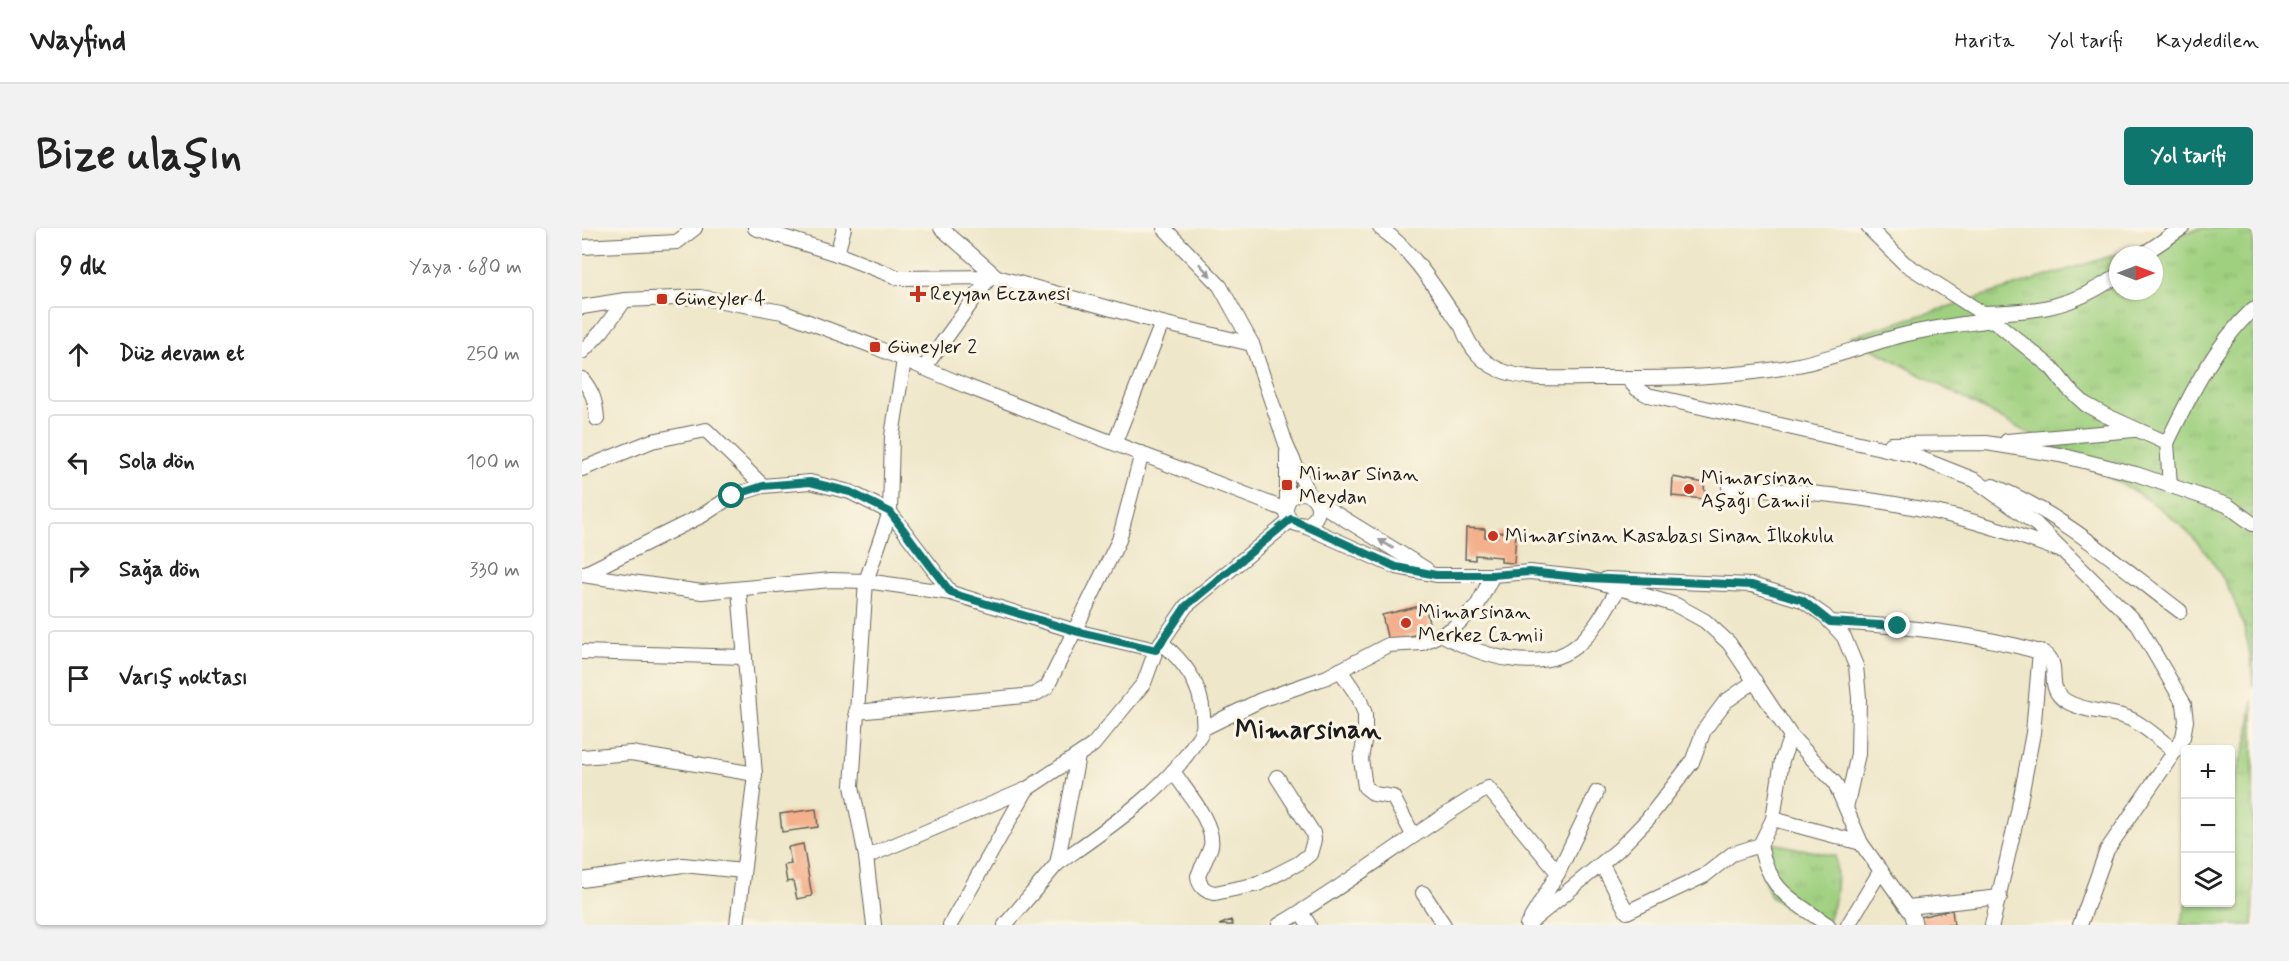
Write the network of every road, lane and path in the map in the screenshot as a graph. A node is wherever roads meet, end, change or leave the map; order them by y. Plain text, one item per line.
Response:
1 (695, 228) edge
2 (754, 228) edge
3 (844, 228) edge
4 (941, 228) edge
5 (1164, 228) edge
6 (1380, 228) edge
7 (1869, 228) edge
8 (2182, 228) edge
9 (2155, 246) edge
10 (582, 247) edge
11 (837, 254) junction
12 (993, 277) junction
13 (2109, 280) edge
14 (625, 300) junction
15 (582, 307) edge
16 (2253, 309) edge
17 (1987, 317) junction
18 (1162, 323) junction
19 (1252, 344) junction
20 (582, 351) edge
21 (904, 360) junction
22 (924, 368) junction
23 (1627, 378) junction
24 (582, 380) edge
25 (597, 419) dead end
26 (2136, 429) junction
27 (1115, 442) junction
28 (2167, 443) junction
29 (1868, 444) junction
30 (1986, 444) junction
31 (1287, 447) junction
32 (1142, 453) junction
33 (582, 469) edge
34 (1975, 480) junction
35 (763, 486) junction
36 (2169, 486) junction
37 (1729, 487) dead end
38 (1313, 498) junction
39 (890, 512) junction
40 (1291, 514) junction
41 (2253, 524) edge
42 (2066, 552) junction
43 (583, 574) edge
44 (1436, 575) junction
45 (1492, 575) junction
46 (1586, 578) junction
47 (866, 581) junction
48 (1618, 589) junction
49 (739, 590) junction
50 (951, 593) junction
51 (2180, 611) dead end
52 (1830, 622) junction
53 (1075, 631) junction
54 (1441, 634) junction
55 (1159, 646) junction
56 (2040, 651) junction
57 (582, 652) edge
58 (745, 657) junction
59 (1340, 670) junction
60 (1755, 681) junction
61 (856, 712) junction
62 (1204, 728) junction
63 (1791, 736) junction
64 (2175, 751) junction
65 (582, 756) edge
66 (1077, 756) junction
67 (1173, 771) junction
68 (755, 774) junction
69 (1277, 777) dead end
70 (1027, 789) junction
71 (1598, 792) dead end
72 (1846, 808) junction
73 (1773, 819) junction
74 (1413, 835) junction
75 (1861, 843) junction
76 (1760, 845) junction
77 (866, 857) junction
78 (1057, 864) junction
79 (1602, 865) junction
80 (1881, 870) junction
81 (743, 871) junction
82 (1558, 873) junction
83 (582, 880) edge
84 (1423, 893) dead end
85 (2000, 897) junction
86 (1908, 907) junction
87 (1301, 912) junction
88 (737, 925) edge
89 (874, 925) edge
90 (950, 925) edge
91 (1005, 925) edge
92 (1278, 925) edge
93 (1309, 925) edge
94 (1444, 925) edge
95 (1527, 925) edge
96 (1828, 925) edge
97 (1848, 925) edge
98 (1915, 925) edge
99 (1992, 925) edge
100 (2080, 925) edge

1 - 10 street
2 - 11 street
3 - 11 street
4 - 12 street
5 -> 19 street
6 - 23 street
7 - 17 street
8 - 9 street
11 - 12 street
12 - 18 street
12 - 22 street
13 - 17 street
14 - 15 street
14 - 20 street
14 - 21 street
16 - 28 street
17 - 23 street
17 - 26 street
18 - 19 street
18 - 27 street
19 - 31 street
21 - 22 street
21 - 39 street
22 - 27 street
23 - 29 street
24 - 25 street
26 - 28 street
26 - 30 street
27 - 32 street
28 - 36 street
29 - 30 street
29 - 34 street
30 - 36 street
31 - 38 street
31 - 40 street
32 - 40 street
32 - 53 street
33 - 35 street
34 - 42 street
34 - 51 street
35 - 39 street
35 - 43 street
36 - 41 street
37 - 42 street
38 - 40 street
38 - 40 street
44 -> 38 street
39 - 47 street
39 - 50 street
40 - 44 street
40 - 55 street
42 - 64 street
43 - 49 street
44 - 45 street
45 - 46 street
45 - 54 street
46 - 48 street
46 - 52 street
47 - 49 street
47 - 50 street
47 - 61 street
48 - 54 street
48 - 60 street
49 - 58 street
50 - 53 street
52 - 56 street
52 - 72 street
53 - 55 street
53 - 61 street
54 - 59 street
55 - 62 street
55 - 66 street
56 - 64 street
56 - 85 street
57 - 58 street
58 - 68 street
59 - 62 street
59 - 74 street
60 - 63 street
60 - 79 street
61 - 77 street
62 - 67 street
63 - 72 street
63 - 73 street
64 - 100 street
65 - 68 street
66 - 70 street
66 - 78 street
67 - 69 street
67 - 78 street
68 - 81 street
70 - 77 street
70 - 90 street
71 - 82 street
72 - 75 street
73 - 75 street
73 - 76 street
74 - 82 street
74 - 87 street
75 - 80 street
76 - 79 street
76 - 96 street
77 - 89 street
78 - 91 street
79 - 95 street
80 - 86 street
80 - 97 street
81 - 83 street
81 - 88 street
82 - 95 street
84 - 94 street
85 - 86 street
85 - 99 street
86 - 98 street
87 - 92 street
87 - 93 street

